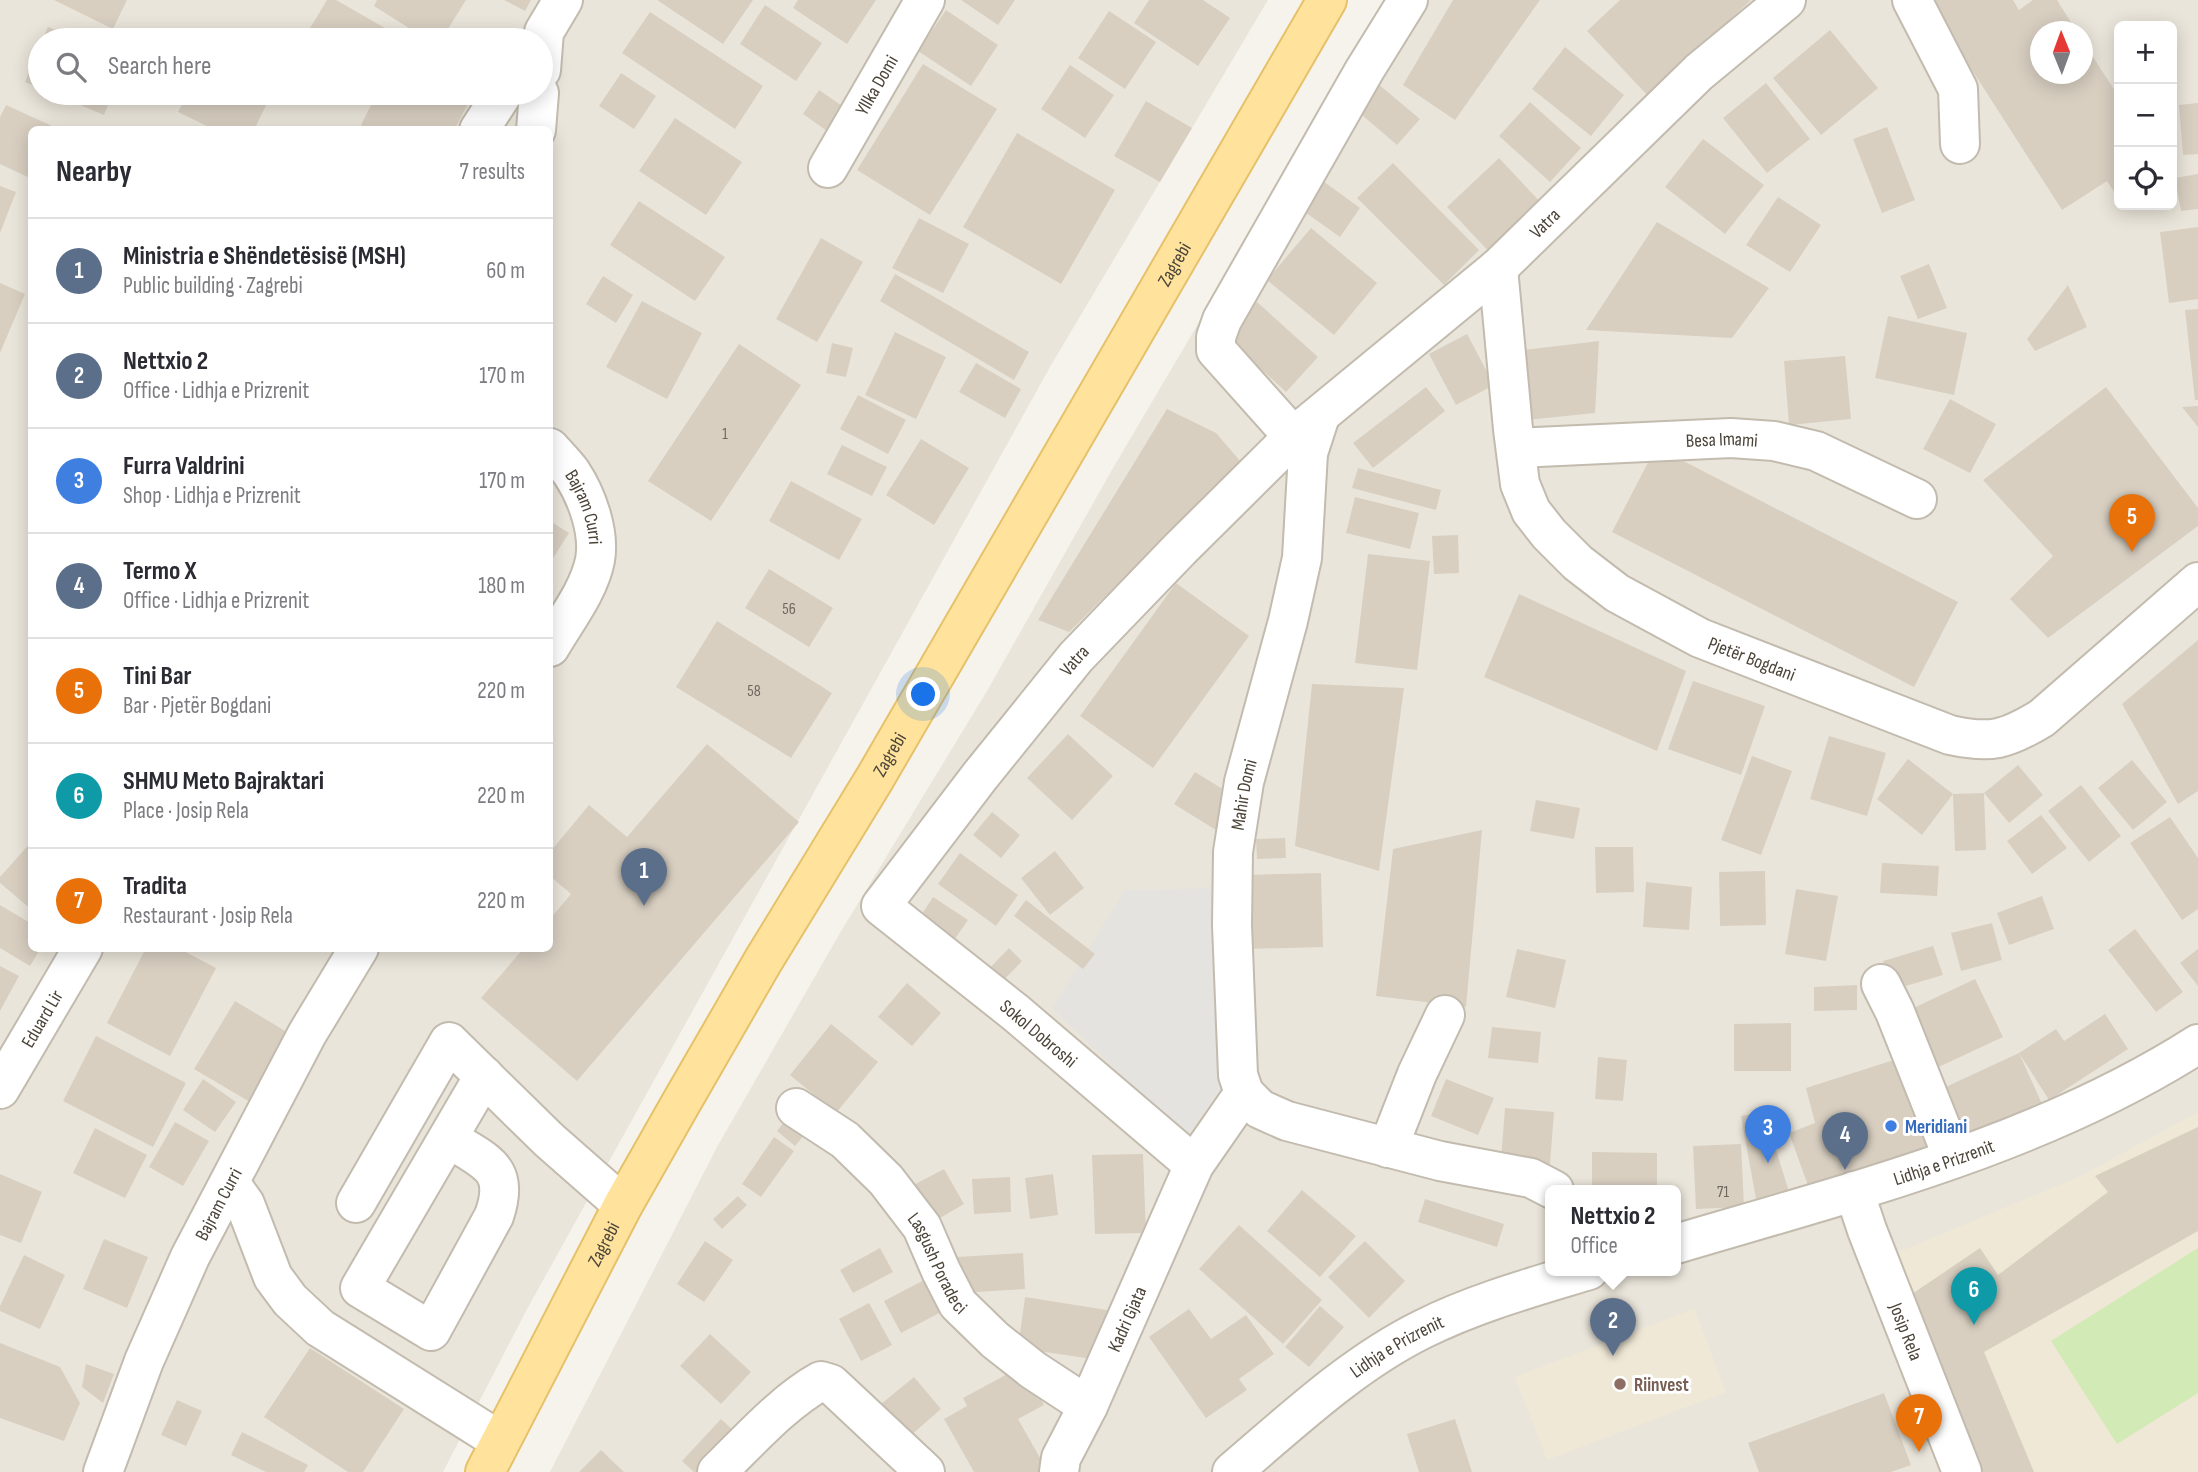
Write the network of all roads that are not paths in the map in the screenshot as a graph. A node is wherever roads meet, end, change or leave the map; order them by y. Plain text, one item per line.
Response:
1 (563, 0) edge
2 (925, 0) edge
3 (1327, 0) edge
4 (1408, 0) edge
5 (1786, 0) edge
6 (1912, 0) edge
7 (546, 28) edge
8 (495, 105) edge
9 (538, 105) edge
10 (482, 126) edge
11 (536, 126) edge
12 (1960, 144) dead end
13 (828, 168) dead end
14 (1498, 268) junction
15 (1307, 435) junction
16 (1516, 448) junction
17 (553, 452) edge
18 (1917, 499) dead end
19 (2198, 582) edge
20 (553, 643) edge
21 (881, 906) joint
22 (81, 952) edge
23 (357, 952) edge
24 (1881, 984) dead end
25 (1445, 1015) dead end
26 (2198, 1044) edge
27 (484, 1076) junction
28 (0, 1089) edge
29 (1244, 1093) junction
30 (796, 1108) dead end
31 (448, 1138) junction
32 (1388, 1148) junction
33 (1953, 1158) junction
34 (1194, 1165) junction
35 (230, 1183) junction
36 (1545, 1185) edge
37 (1854, 1191) junction
38 (356, 1203) dead end
39 (623, 1205) junction
40 (1681, 1243) edge
41 (1565, 1276) edge
42 (1088, 1406) junction
43 (493, 1456) edge
44 (103, 1472) edge
45 (717, 1472) edge
46 (925, 1472) edge
47 (1059, 1472) edge
48 (1232, 1472) edge
49 (1962, 1472) edge

1 - 7 street
2 - 13 street, Yllka Domi
3 - 39 main road, Zagrebi
4 - 15 street
5 - 14 street, Vatra
6 - 12 street
8 - 10 street
9 - 11 street
14 - 15 street, Vatra
14 - 16 street, Pjetër Bogdani
15 - 21 street, Vatra
15 - 29 street, Mahir Domi
16 - 18 street, Besa Imami
16 - 19 street, Pjetër Bogdani
17 - 20 street, Bajram Curri
21 - 34 street, Sokol Dobroshi
22 - 28 street, Eduard Lir
23 - 35 street, Bajram Curri
24 - 33 street
25 - 32 street
26 - 33 street, Lidhja e Prizrenit
27 - 31 street
27 - 38 street
27 - 39 street
29 - 32 street
29 - 34 street
30 - 42 street, Lasgush Poradeci
31 - 31 street
32 - 36 street
33 - 37 street, Lidhja e Prizrenit
34 - 42 street, Kadri Gjata
35 - 43 street, Zagrebi
35 - 44 street, Bajram Curri
37 - 40 street, Lidhja e Prizrenit
37 - 49 street, Josip Rela
39 - 43 main road, Zagrebi
41 - 48 street, Lidhja e Prizrenit
42 - 47 street, Kadri Gjata
45 - 46 street

